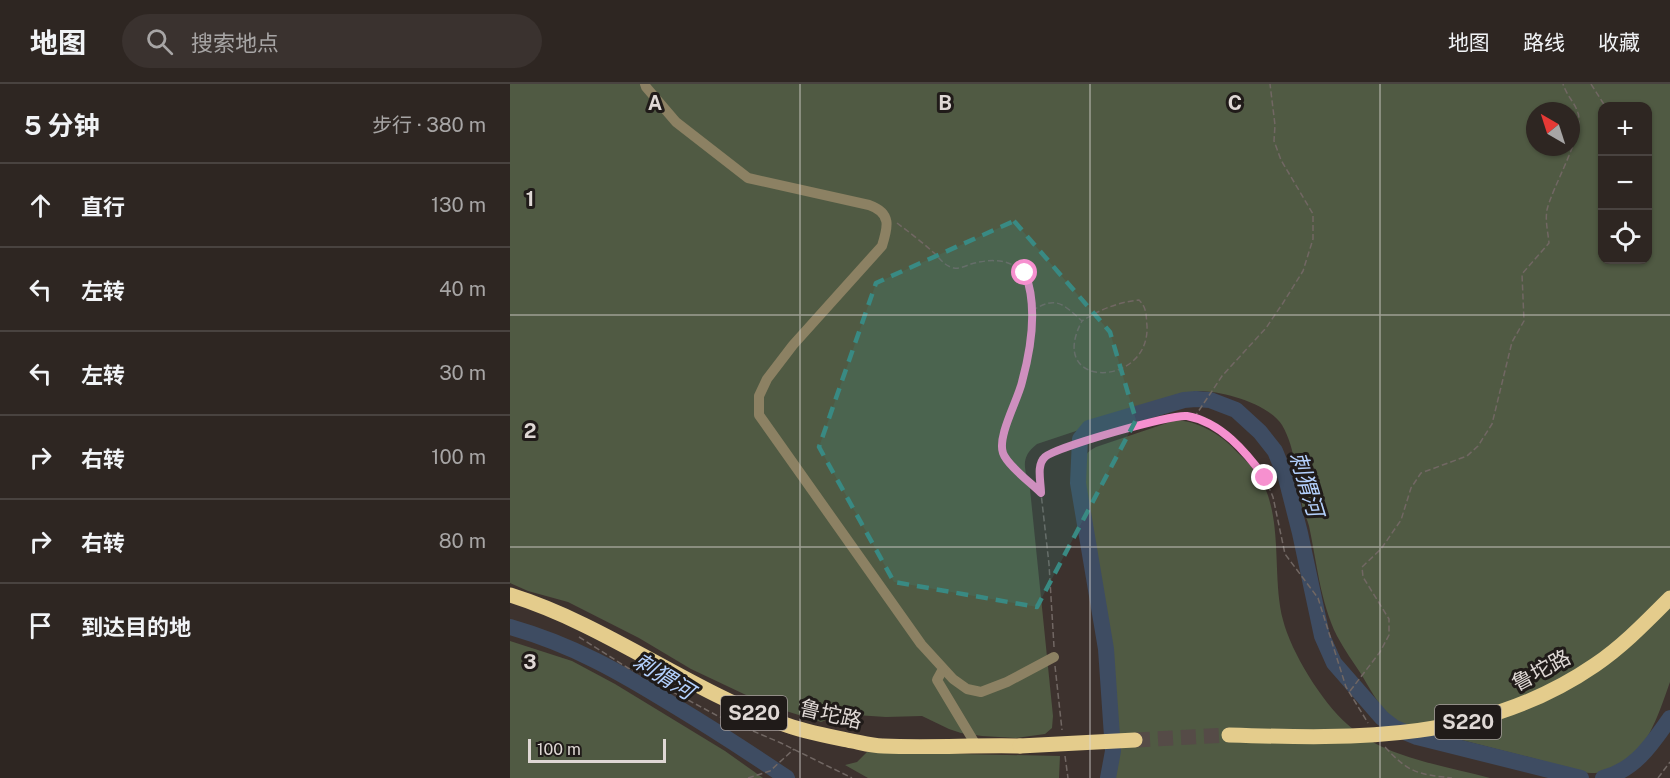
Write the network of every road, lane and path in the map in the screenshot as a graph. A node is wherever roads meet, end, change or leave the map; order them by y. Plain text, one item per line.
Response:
1 (645, 84) edge
2 (1270, 84) edge
3 (1563, 84) edge
4 (1591, 84) edge
5 (1602, 102) edge
6 (886, 216) junction
7 (1032, 311) junction
8 (1082, 321) junction
9 (1194, 418) junction
10 (1041, 493) junction
11 (510, 595) edge
12 (1670, 598) edge
13 (572, 633) dead end
14 (1054, 657) junction
15 (944, 669) junction
16 (1350, 692) junction
17 (1370, 725) dead end
18 (1063, 734) dead end
19 (1228, 735) tunnel mouth
20 (1135, 740) tunnel mouth
21 (1380, 741) dead end
22 (976, 745) junction
23 (794, 749) junction
24 (1065, 756) dead end
25 (1670, 762) edge
26 (748, 778) edge
27 (852, 778) edge
28 (1068, 778) edge
29 (1452, 778) edge
30 (1658, 778) edge

1 - 6 street
2 - 9 path
3 - 16 path
4 - 5 path
6 - 7 path
6 - 15 street
7 - 8 path
7 - 10 path
8 - 8 path
9 - 10 path
9 - 16 path
10 - 14 path
11 - 22 main road, 鲁坨路 / S220
12 - 19 main road, 鲁坨路 / S220, bridge
13 - 23 path
14 - 15 street
14 - 18 path
15 - 22 street
16 - 17 path
20 - 22 main road, 鲁坨路 / S220, bridge
21 - 29 path
23 - 26 path
23 - 27 path
24 - 28 path
25 - 30 path

